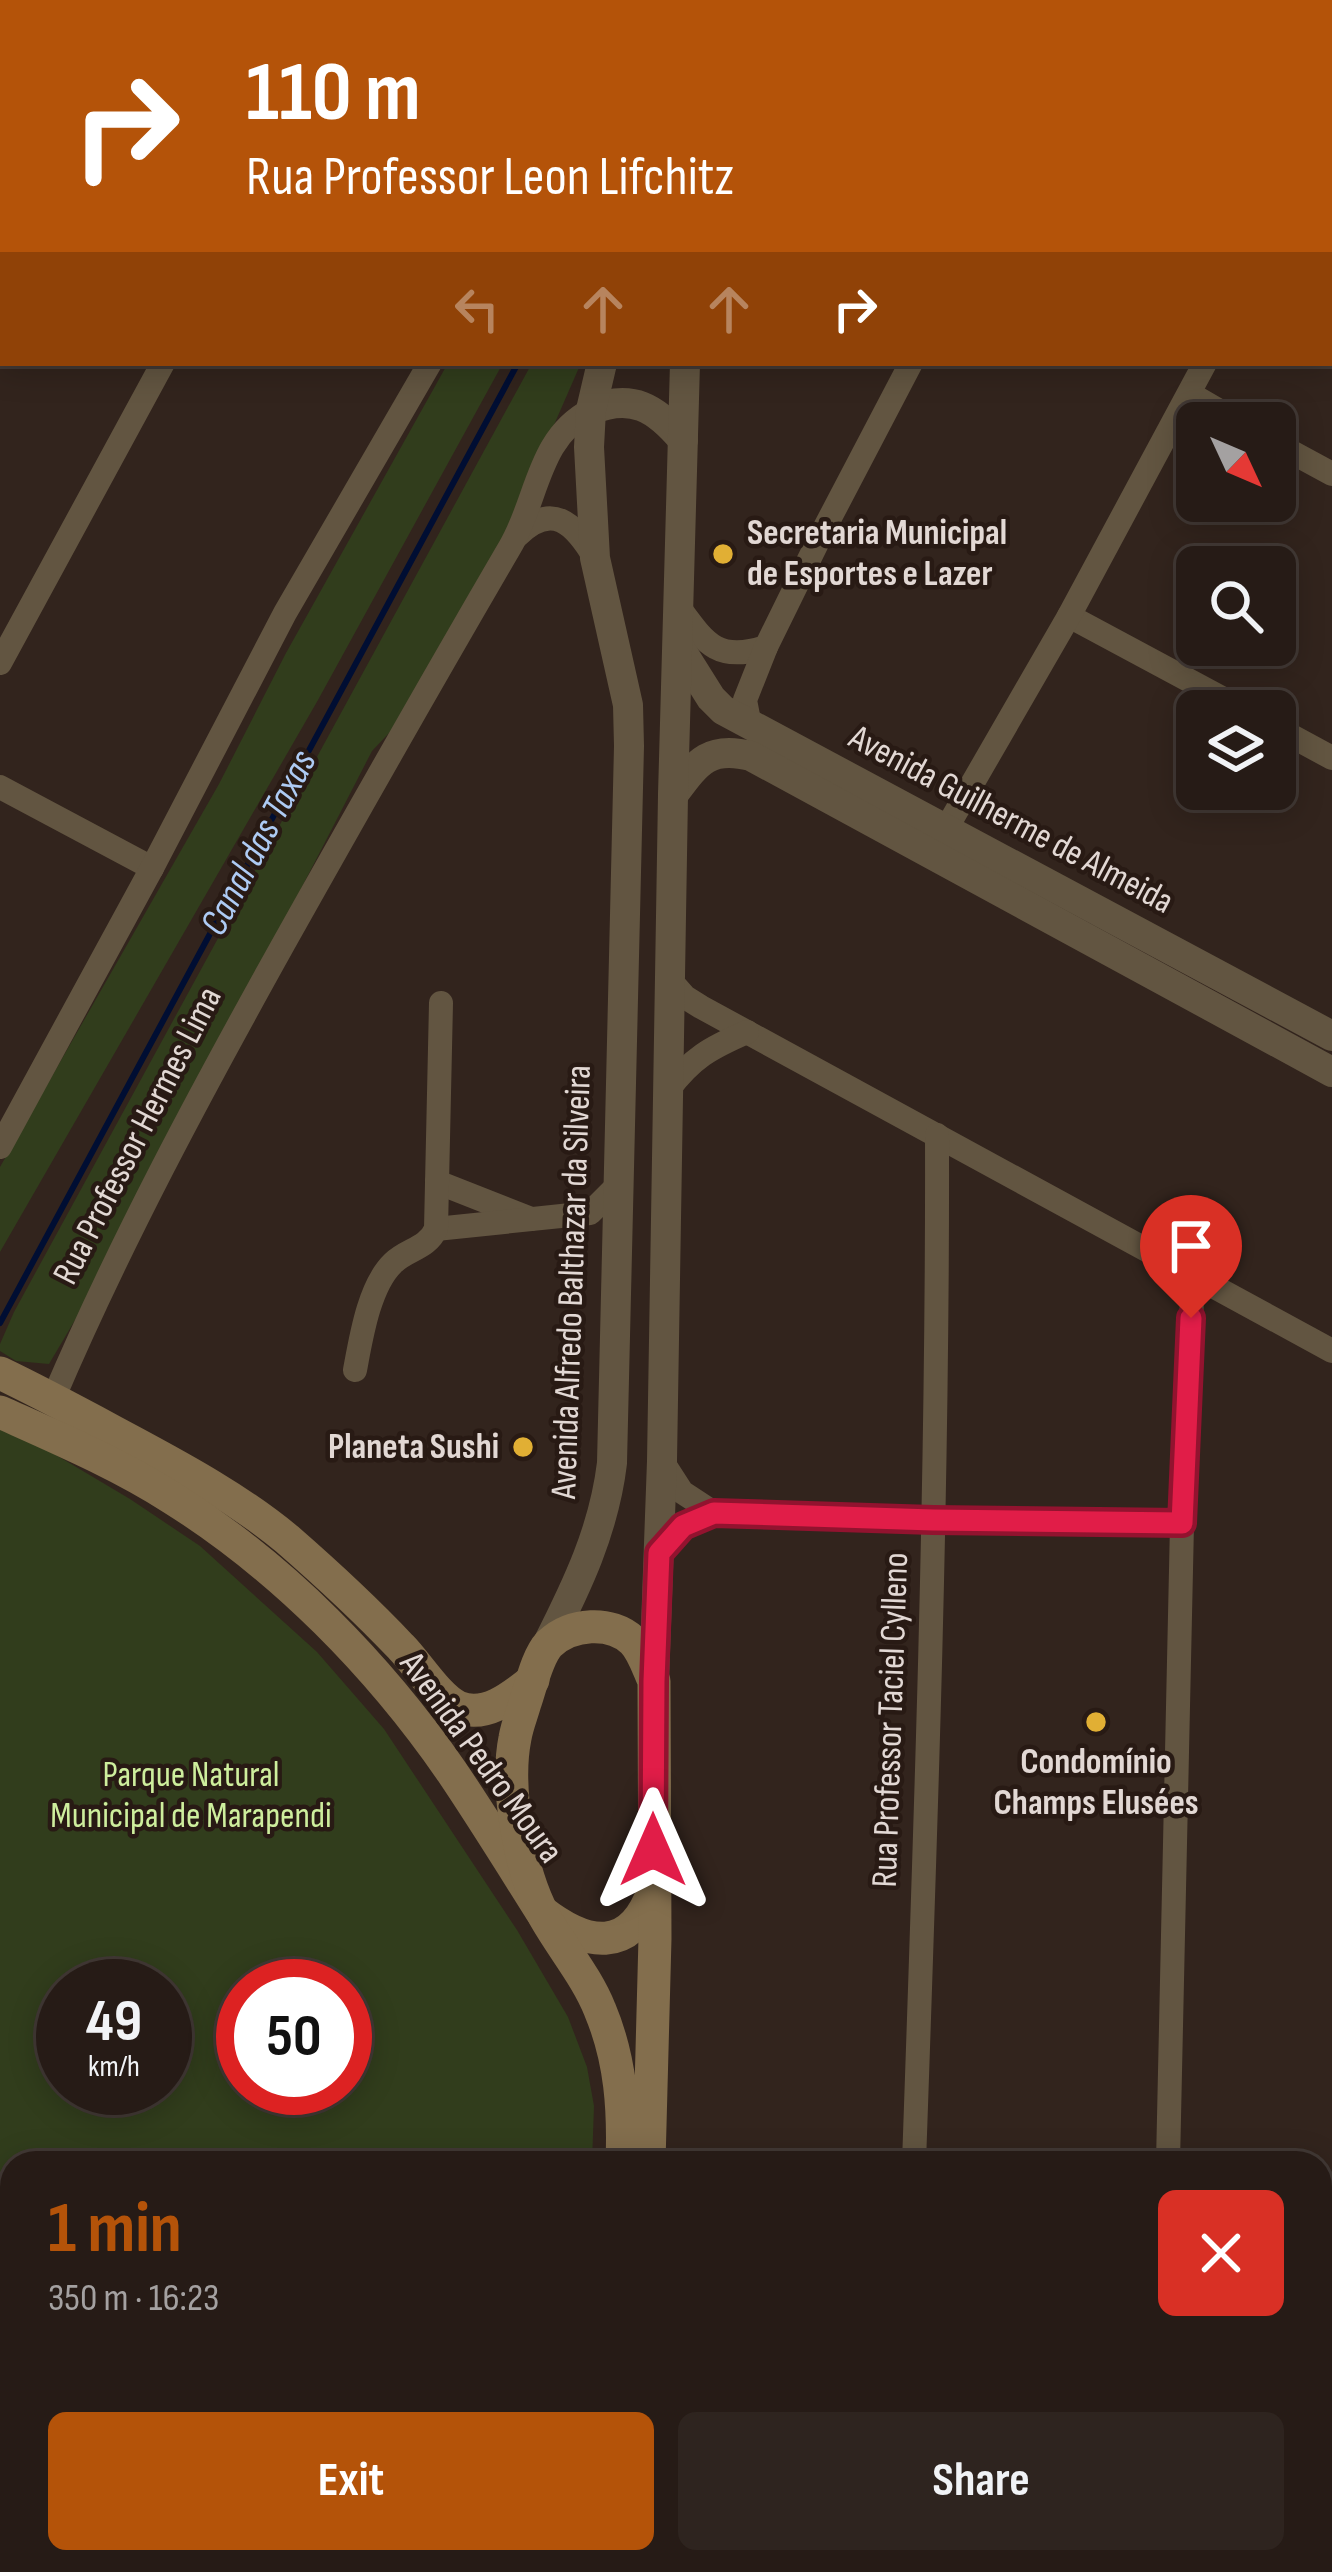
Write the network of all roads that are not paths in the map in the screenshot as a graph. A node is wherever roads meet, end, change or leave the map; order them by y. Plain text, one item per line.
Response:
1 (161, 366) edge
2 (428, 366) edge
3 (601, 366) edge
4 (686, 366) edge
5 (908, 366) edge
6 (1204, 366) edge
7 (1190, 394) junction
8 (1204, 402) edge
9 (591, 410) junction
10 (682, 440) junction
11 (1296, 454) edge
12 (1332, 474) edge
13 (516, 538) junction
14 (595, 558) junction
15 (678, 606) junction
16 (1069, 616) junction
17 (679, 646) junction
18 (766, 647) junction
19 (0, 663) edge
20 (1207, 690) edge
21 (750, 726) junction
22 (1296, 738) edge
23 (1332, 758) edge
24 (0, 787) edge
25 (673, 795) junction
26 (939, 841) junction
27 (152, 868) junction
28 (670, 980) junction
29 (441, 1003) dead end
30 (747, 1032) junction
31 (1325, 1041) edge
32 (668, 1090) junction
33 (937, 1135) junction
34 (0, 1147) edge
35 (437, 1182) junction
36 (617, 1186) junction
37 (590, 1213) junction
38 (533, 1220) junction
39 (436, 1229) junction
40 (617, 1243) junction
41 (1193, 1276) junction
42 (1331, 1348) edge
43 (355, 1370) dead end
44 (0, 1373) edge
45 (47, 1396) junction
46 (0, 1412) edge
47 (662, 1461) junction
48 (714, 1513) junction
49 (933, 1520) junction
50 (1182, 1523) junction
51 (659, 1553) junction
52 (548, 1646) junction
53 (532, 1680) junction
54 (654, 1681) junction
55 (653, 1892) junction
56 (541, 1911) junction
57 (622, 2151) edge
58 (649, 2151) edge
59 (914, 2151) edge
60 (1168, 2151) edge

1 - 19 street
2 - 27 street
3 - 9 street, Avenida Alfredo Balthazar da Silveira
4 - 10 street
5 - 18 street
6 - 7 street
7 - 8 street
7 - 16 street
9 - 10 street
9 - 13 street, Rua Professor Hermes Lima
9 - 14 street, Avenida Alfredo Balthazar da Silveira
10 - 15 street
11 - 12 street
13 - 14 street
13 - 45 street, Rua Professor Hermes Lima
14 - 36 street, Avenida Alfredo Balthazar da Silveira
15 - 17 street
15 - 18 street
16 - 20 street
16 - 26 street
17 - 21 street, Avenida Guilherme de Almeida
17 - 25 street
18 - 21 street
21 - 26 street, Avenida Guilherme de Almeida
22 - 23 street
24 - 27 street
25 - 26 street, Avenida Guilherme de Almeida
25 - 28 street
26 - 31 street, Avenida Guilherme de Almeida
27 - 34 street
28 - 30 street
28 - 32 street
29 - 35 street
30 - 32 street
30 - 33 street
32 - 47 street
33 - 41 street
33 - 49 street, Rua Professor Taciel Cylleno
35 - 38 street
35 - 39 street
36 - 37 street
36 - 40 street, Avenida Alfredo Balthazar da Silveira
37 - 38 street
37 - 40 street
38 - 39 street
39 - 43 street
40 - 52 street, Avenida Alfredo Balthazar da Silveira
41 - 42 street
41 - 50 street
44 - 45 main road, Avenida Pedro Moura
45 - 53 main road, Avenida Pedro Moura
46 - 56 main road, Avenida Pedro Moura
47 - 48 street
47 - 51 street
48 - 49 street
48 - 51 street
49 - 50 street
49 - 59 street, Rua Professor Taciel Cylleno
50 - 60 street
51 - 54 street
52 - 53 main road, Avenida Alfredo Balthazar da Silveira
52 - 54 main road
53 - 56 main road, Avenida Alfredo Balthazar da Silveira
54 - 55 main road
55 - 56 main road
55 - 58 main road
56 - 57 main road, Avenida Alfredo Balthazar da Silveira

